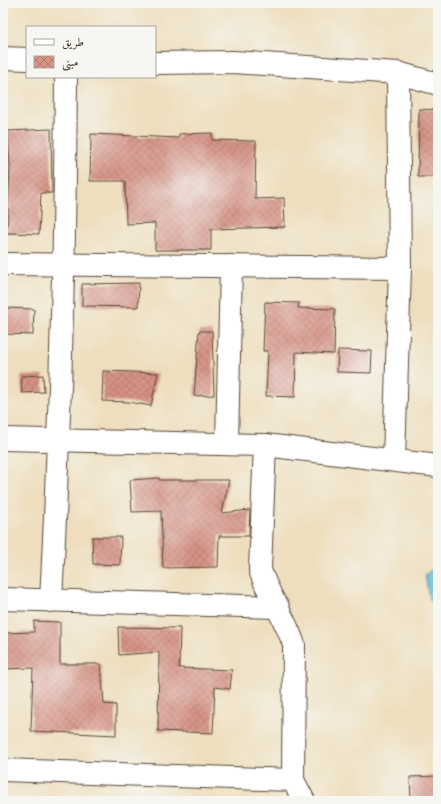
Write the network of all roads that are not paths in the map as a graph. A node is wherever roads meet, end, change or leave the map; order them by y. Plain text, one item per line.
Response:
1 (3, 58) edge
2 (26, 59) edge
3 (156, 63) edge
4 (398, 73) junction
5 (66, 78) edge
6 (438, 84) edge
7 (3, 264) edge
8 (64, 265) junction
9 (231, 266) junction
10 (400, 268) junction
11 (3, 439) edge
12 (60, 439) junction
13 (227, 443) junction
14 (264, 445) junction
15 (394, 460) junction
16 (438, 466) edge
17 (3, 599) edge
18 (51, 601) junction
19 (278, 607) junction
20 (3, 770) edge
21 (293, 780) junction
22 (304, 801) edge

1 - 2 street
3 - 4 street
4 - 6 street
4 - 10 street
5 - 8 street
7 - 8 street
8 - 9 street
8 - 12 street
9 - 10 street
9 - 13 street
10 - 15 street
11 - 12 street
12 - 13 street
12 - 18 street
13 - 14 street
14 - 15 street
14 - 19 street
15 - 16 street
17 - 18 street
18 - 19 street
19 - 21 street
20 - 21 street
21 - 22 street

